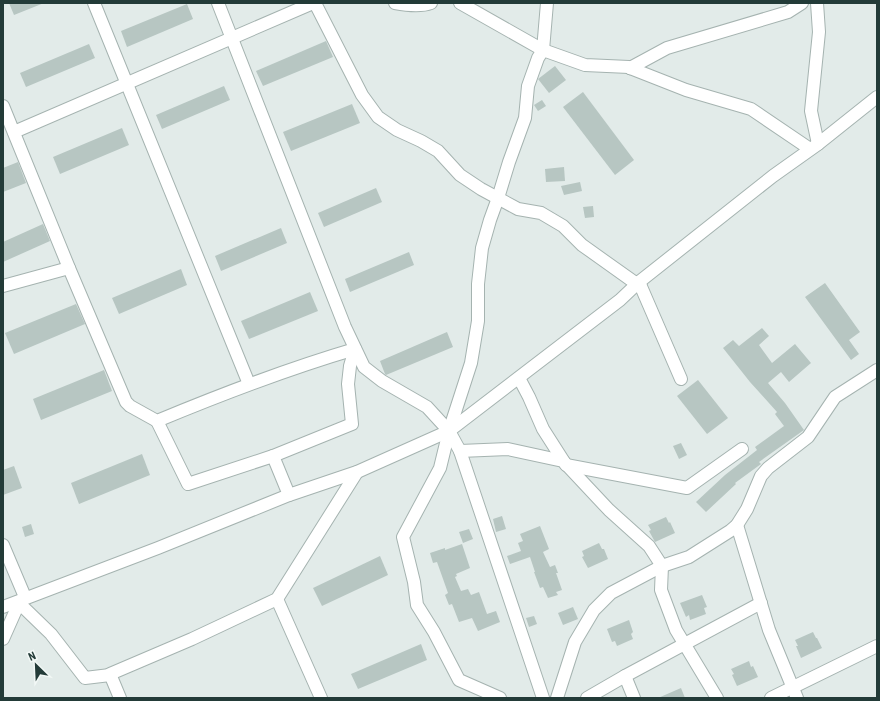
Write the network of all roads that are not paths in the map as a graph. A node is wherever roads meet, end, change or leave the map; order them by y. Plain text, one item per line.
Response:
1 (94, 3) edge
2 (218, 3) edge
3 (314, 3) edge
4 (395, 3) edge
5 (431, 3) edge
6 (460, 3) edge
7 (547, 3) edge
8 (802, 3) edge
9 (817, 3) edge
10 (231, 38) junction
11 (543, 50) junction
12 (630, 68) junction
13 (127, 83) junction
14 (877, 97) edge
15 (3, 106) edge
16 (14, 132) junction
17 (814, 146) junction
18 (498, 198) junction
19 (69, 268) junction
20 (639, 284) junction
21 (3, 286) edge
22 (354, 349) junction
23 (877, 370) edge
24 (519, 378) junction
25 (681, 379) dead end
26 (249, 384) junction
27 (158, 421) junction
28 (449, 431) junction
29 (742, 449) dead end
30 (460, 450) junction
31 (273, 456) junction
32 (566, 464) junction
33 (357, 472) junction
34 (290, 495) junction
35 (737, 525) junction
36 (3, 545) edge
37 (662, 566) junction
38 (277, 598) junction
39 (22, 600) junction
40 (761, 603) junction
41 (3, 607) edge
42 (3, 639) edge
43 (684, 644) junction
44 (877, 646) edge
45 (110, 675) junction
46 (625, 676) junction
47 (795, 692) edge
48 (120, 698) edge
49 (321, 698) edge
50 (500, 698) edge
51 (543, 698) edge
52 (557, 698) edge
53 (587, 698) edge
54 (634, 698) edge
55 (717, 698) edge
56 (771, 698) edge

1 - 13 street
2 - 10 street
3 - 10 street
3 - 18 street
4 - 5 street
6 - 11 street
7 - 11 street
8 - 12 street
9 - 17 street
10 - 13 street
10 - 22 street
11 - 12 street
11 - 18 street
12 - 17 street
13 - 16 street
13 - 26 street
14 - 17 street
15 - 16 street
16 - 19 street
17 - 20 street
18 - 20 street
18 - 28 street
19 - 21 street
19 - 27 street
20 - 24 street
20 - 25 street
22 - 26 street
22 - 28 street
22 - 31 street
23 - 35 street
24 - 28 street
24 - 32 street
26 - 27 street
27 - 31 street
28 - 30 street
28 - 33 street
28 - 50 street
29 - 32 street
30 - 32 street
30 - 51 street
31 - 34 street
32 - 37 street
33 - 34 street
33 - 38 street
34 - 39 street
35 - 37 street
35 - 40 street
36 - 39 street
37 - 43 street
37 - 52 street
38 - 45 street
38 - 49 street
39 - 41 street
39 - 42 street
39 - 45 street
40 - 43 street
40 - 47 street
43 - 46 street
43 - 55 street
44 - 47 street
45 - 48 street
46 - 53 street
46 - 54 street
47 - 56 street

